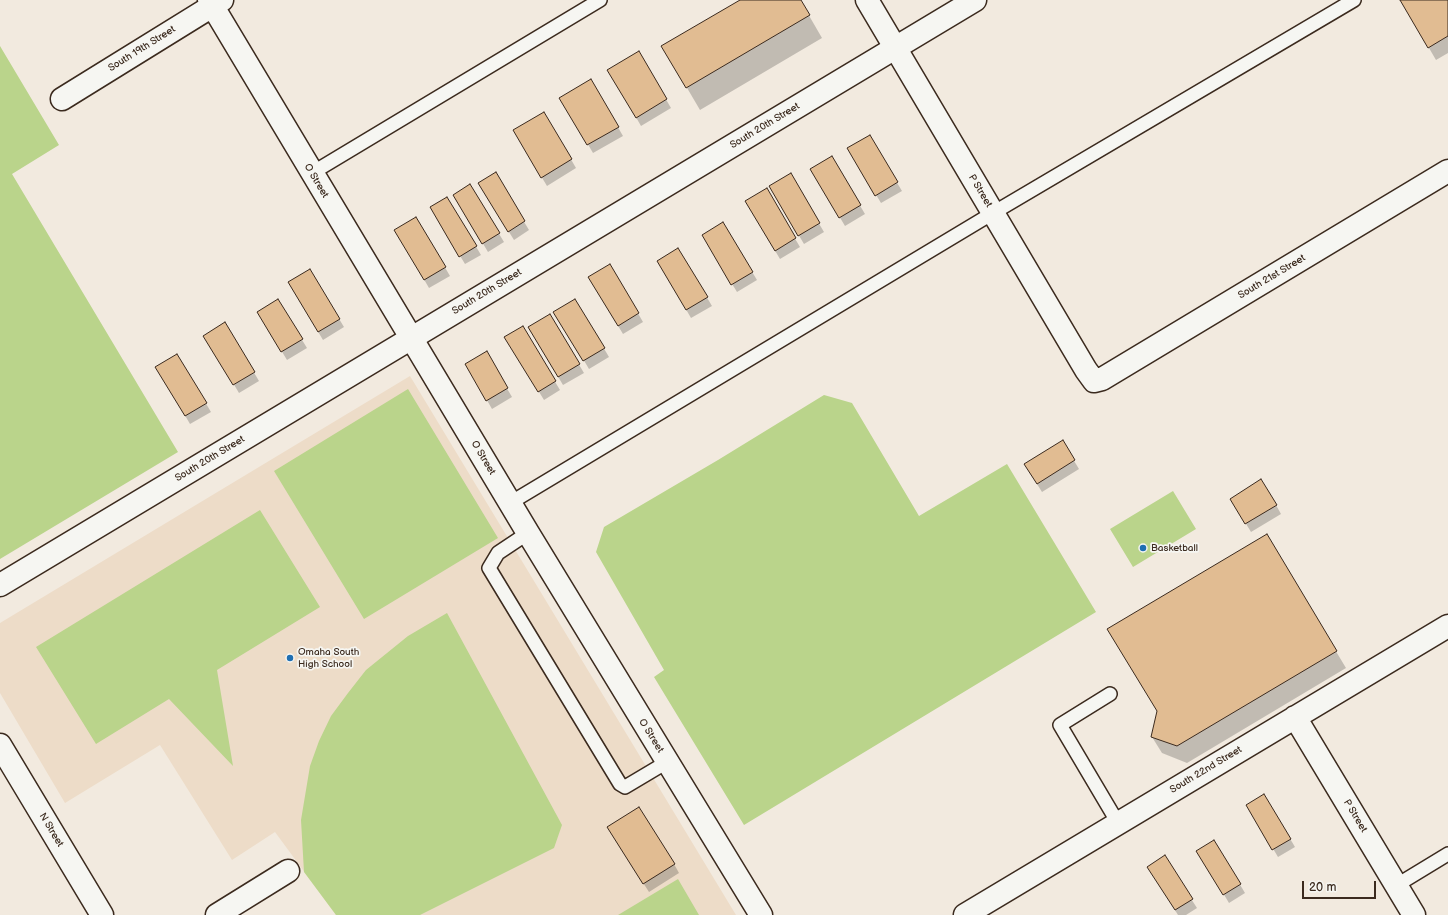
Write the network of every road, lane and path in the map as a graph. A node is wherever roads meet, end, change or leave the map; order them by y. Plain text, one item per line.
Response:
1 (600, 0) edge
2 (866, 0) edge
3 (975, 0) edge
4 (1354, 0) edge
5 (214, 2) edge
6 (895, 48) junction
7 (62, 98) dead end
8 (1448, 171) edge
9 (312, 173) junction
10 (993, 212) junction
11 (410, 338) junction
12 (1094, 380) joint
13 (510, 503) junction
14 (528, 533) junction
15 (0, 585) edge
16 (1448, 626) edge
17 (1110, 694) dead end
18 (1295, 717) junction
19 (0, 745) edge
20 (667, 762) junction
21 (1118, 824) junction
22 (1448, 854) edge
23 (288, 871) dead end
24 (1396, 885) junction
25 (102, 915) edge
26 (217, 915) edge
27 (761, 915) edge
28 (965, 915) edge
29 (1414, 915) edge

1 - 9 lane
2 - 6 street, P Street
3 - 6 street, South 20th Street
4 - 10 lane
5 - 7 street, South 19th Street
5 - 9 street, O Street
6 - 10 street, P Street
6 - 11 street, South 20th Street
8 - 12 street, South 21st Street
9 - 11 street, O Street
10 - 12 street, P Street
10 - 13 lane
11 - 13 street, O Street
11 - 15 street, South 20th Street
13 - 14 street, O Street
14 - 20 street, O Street
14 - 20 lane
16 - 18 street, South 22nd Street
17 - 21 lane
18 - 21 street, South 22nd Street
18 - 24 street, P Street
19 - 25 street, N Street
20 - 27 street, O Street
21 - 28 street, South 22nd Street
22 - 24 lane
23 - 26 street
24 - 29 street, P Street

